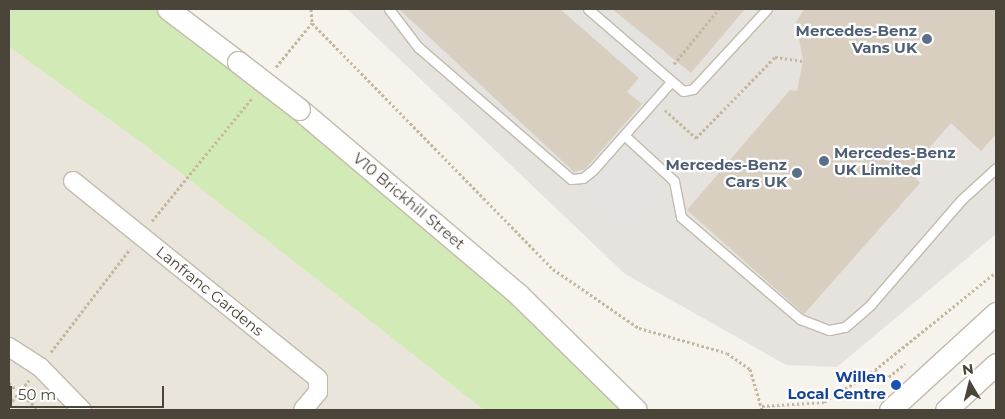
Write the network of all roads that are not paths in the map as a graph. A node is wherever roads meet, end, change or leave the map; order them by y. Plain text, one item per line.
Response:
1 (168, 9) edge
2 (389, 9) edge
3 (588, 9) edge
4 (766, 9) edge
5 (670, 83) junction
6 (624, 135) junction
7 (996, 168) edge
8 (73, 181) dead end
9 (996, 313) edge
10 (9, 347) edge
11 (996, 364) edge
12 (82, 410) edge
13 (303, 410) edge
14 (636, 410) edge
15 (890, 410) edge
16 (946, 410) edge

1 - 14 street, V10 Brickhill Street, bridge
2 - 6 lane
3 - 5 lane
4 - 5 lane
5 - 6 lane
6 - 7 lane
8 - 13 street, Lanfranc Gardens
9 - 15 street
10 - 12 street
11 - 16 street

